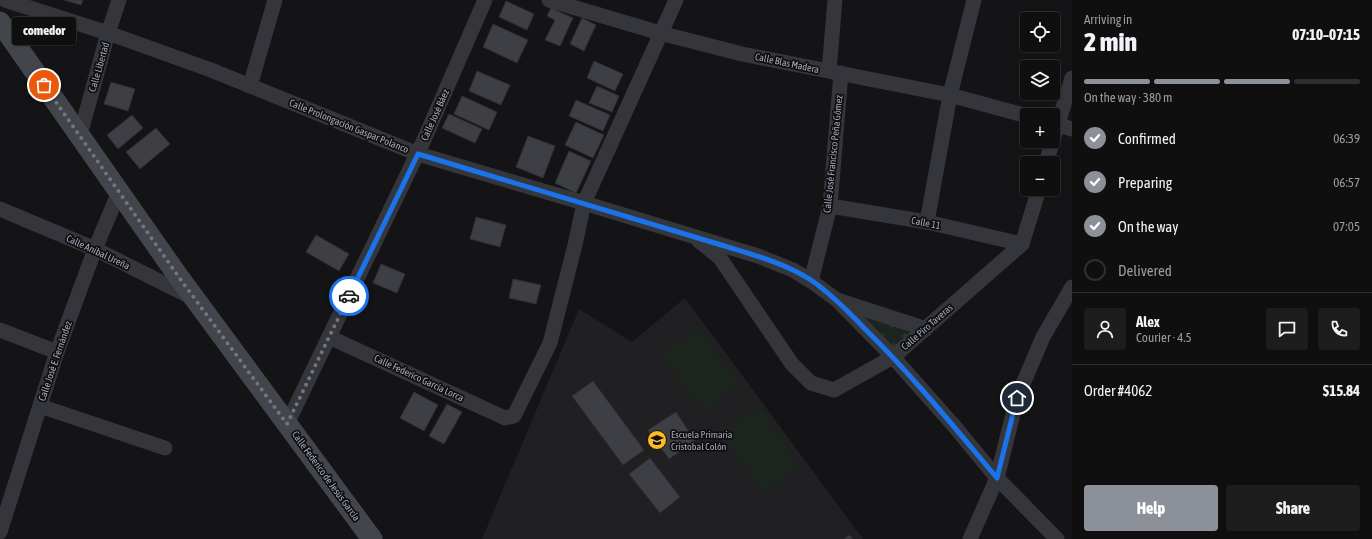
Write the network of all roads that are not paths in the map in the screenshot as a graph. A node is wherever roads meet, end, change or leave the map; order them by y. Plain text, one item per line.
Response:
1 (5, 0) edge
2 (119, 0) edge
3 (275, 0) edge
4 (485, 0) edge
5 (549, 0) edge
6 (676, 0) edge
7 (835, 0) edge
8 (974, 0) edge
9 (0, 22) edge
10 (108, 33) junction
11 (660, 33) junction
12 (835, 72) junction
13 (1072, 78) edge
14 (250, 86) junction
15 (950, 96) junction
16 (1020, 114) edge
17 (1061, 126) edge
18 (80, 135) junction
19 (418, 154) junction
20 (1049, 156) edge
21 (119, 192) junction
22 (1037, 196) edge
23 (584, 203) junction
24 (830, 206) junction
25 (0, 209) edge
26 (927, 222) junction
27 (692, 236) junction
28 (1022, 244) junction
29 (95, 249) junction
30 (812, 281) junction
31 (1072, 287) edge
32 (194, 298) junction
33 (837, 300) junction
34 (926, 329) junction
35 (0, 330) edge
36 (329, 337) junction
37 (57, 352) junction
38 (893, 357) junction
39 (40, 406) junction
40 (287, 424) junction
41 (165, 448) dead end
42 (997, 478) junction
43 (0, 532) edge
44 (372, 539) edge
45 (970, 539) edge
46 (1057, 539) edge

1 - 10 street, Calle Prolongación Gaspar Polanco
2 - 10 street, Calle Libertad
3 - 14 street
4 - 19 street, Calle José Báez
5 - 11 street, Calle Blas Madera
6 - 11 street
7 - 12 street, Calle José Francisco Peña Gómez
8 - 15 street
9 - 18 main road, Calle Federico de Jesús García
10 - 14 street, Calle Prolongación Gaspar Polanco
10 - 18 street, Calle Libertad
11 - 12 street, Calle Blas Madera
11 - 23 street
12 - 15 street, Calle Blas Madera
12 - 24 street, Calle José Francisco Peña Gómez
13 - 17 street
14 - 19 street, Calle Prolongación Gaspar Polanco
15 - 16 street, Calle Blas Madera
15 - 26 street
17 - 20 street
18 - 21 main road, Calle Federico de Jesús García
19 - 23 street, Calle Prolongación Gaspar Polanco
19 - 36 street, Calle José Báez
21 - 29 street, Calle José E. Fernández
21 - 32 main road, Calle Federico de Jesús García
22 - 28 street
23 - 27 street, Calle Prolongación Gaspar Polanco
23 - 36 street, Calle Federico García Lorca
24 - 26 street, Calle 11
24 - 30 street, Calle José Francisco Peña Gómez
25 - 29 street, Calle Aníbal Ureña
26 - 28 street, Calle 11
27 - 30 street, Calle Prolongación Gaspar Polanco
27 - 38 street, Calle Piro Taveras
28 - 34 street, Calle Piro Taveras
29 - 32 street, Calle Aníbal Ureña
29 - 37 street, Calle José E. Fernández
30 - 33 street, Calle Prolongación Gaspar Polanco
31 - 42 street
32 - 40 main road, Calle Federico de Jesús García
33 - 34 street
33 - 38 street, Calle Prolongación Gaspar Polanco
34 - 38 street, Calle Piro Taveras
35 - 37 street
36 - 40 street, Calle José Báez
37 - 39 street, Calle José E. Fernández
38 - 42 street, Calle Prolongación Gaspar Polanco
39 - 41 street
39 - 43 street, Calle José E. Fernández
40 - 44 main road, Calle Federico de Jesús García
42 - 45 street
42 - 46 street, Calle Prolongación Gaspar Polanco

